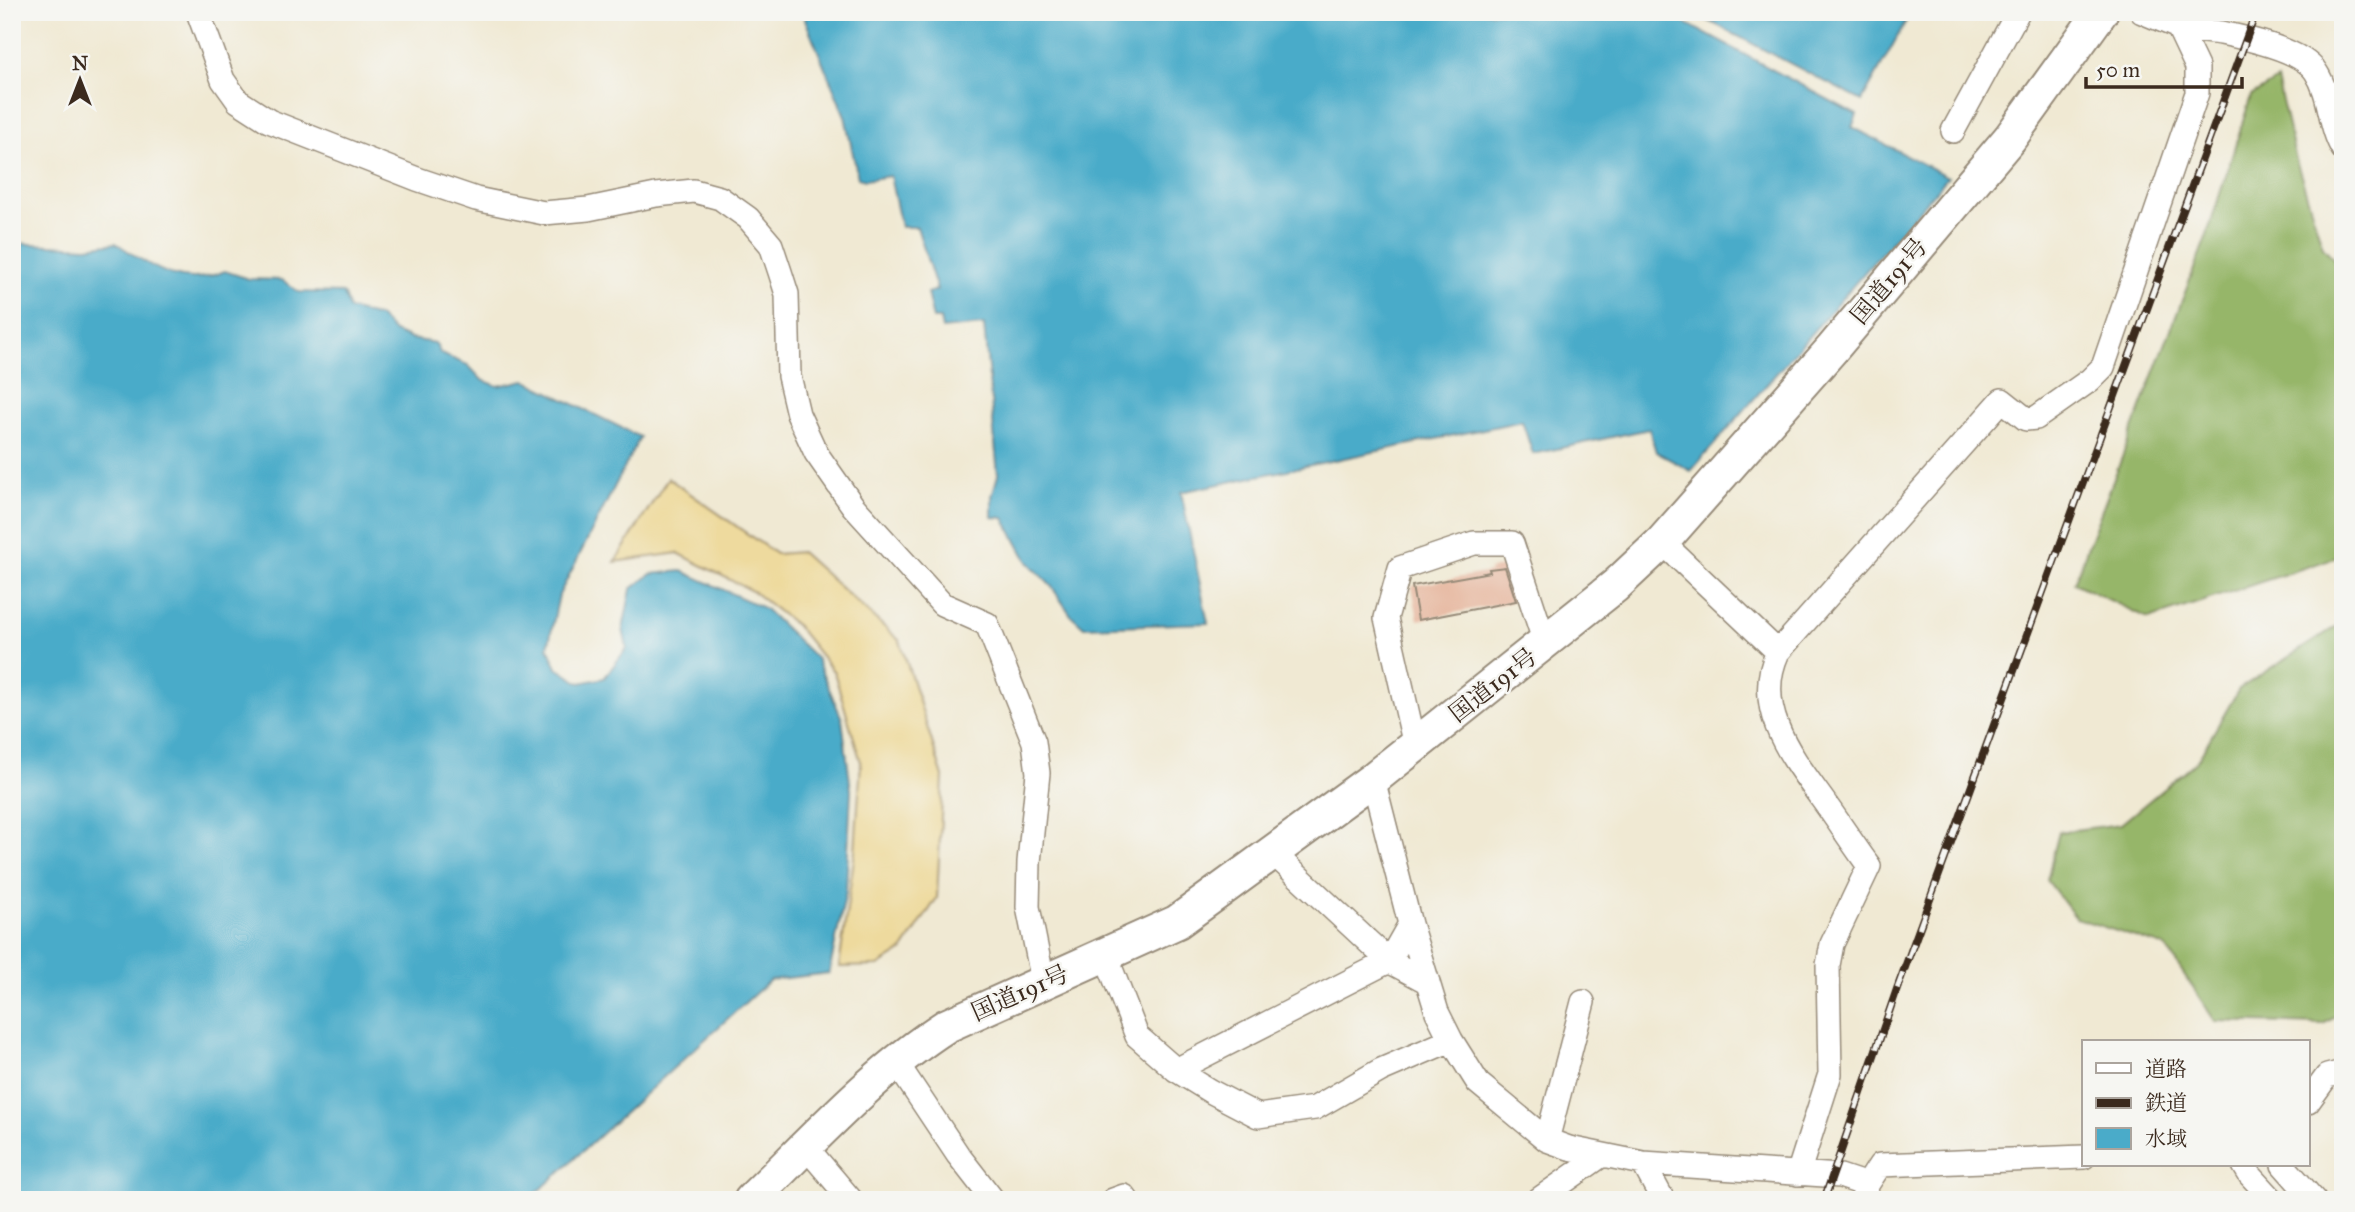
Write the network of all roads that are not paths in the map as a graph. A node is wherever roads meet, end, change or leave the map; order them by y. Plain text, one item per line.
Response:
1 (198, 12) edge
2 (2018, 12) edge
3 (2101, 12) edge
4 (2142, 12) edge
5 (2178, 27) junction
6 (1953, 131) dead end
7 (2343, 149) edge
8 (1662, 542) junction
9 (1545, 643) junction
10 (1778, 652) junction
11 (1415, 746) junction
12 (1373, 779) junction
13 (1273, 853) junction
14 (1410, 924) junction
15 (1106, 956) junction
16 (1389, 961) junction
17 (1043, 981) junction
18 (1428, 982) junction
19 (1583, 1002) dead end
20 (1451, 1040) junction
21 (895, 1062) junction
22 (1176, 1069) junction
23 (2343, 1072) edge
24 (2310, 1099) edge
25 (1547, 1140) junction
26 (806, 1147) junction
27 (1602, 1154) junction
28 (2082, 1157) edge
29 (1643, 1163) junction
30 (2244, 1166) edge
31 (2284, 1166) edge
32 (1798, 1174) junction
33 (1865, 1192) edge
34 (751, 1200) edge
35 (851, 1200) edge
36 (993, 1200) edge
37 (1113, 1200) edge
38 (1127, 1200) edge
39 (1538, 1200) edge
40 (1663, 1200) edge
41 (2273, 1200) edge
42 (2314, 1200) edge

1 - 17 street
2 - 6 street
3 - 8 highway, 国道191号
4 - 5 street
5 - 7 street
5 - 10 street
8 - 9 highway, 国道191号
8 - 10 street
9 - 11 highway, 国道191号
9 - 11 street
10 - 32 street
11 - 12 highway, 国道191号
12 - 13 highway, 国道191号
12 - 14 street
13 - 15 highway, 国道191号
13 - 16 street
14 - 16 street
14 - 18 street
15 - 17 highway, 国道191号
15 - 22 street
16 - 18 street
16 - 22 street
17 - 21 highway, 国道191号
18 - 20 street
19 - 25 street
20 - 22 street
20 - 25 street
21 - 26 highway, 国道191号
21 - 36 street
23 - 24 street
25 - 27 street
26 - 34 highway, 国道191号
26 - 35 street
27 - 29 street
27 - 39 street
28 - 33 street
29 - 32 street
29 - 40 street
30 - 41 street
31 - 42 street
32 - 33 street
37 - 38 street

